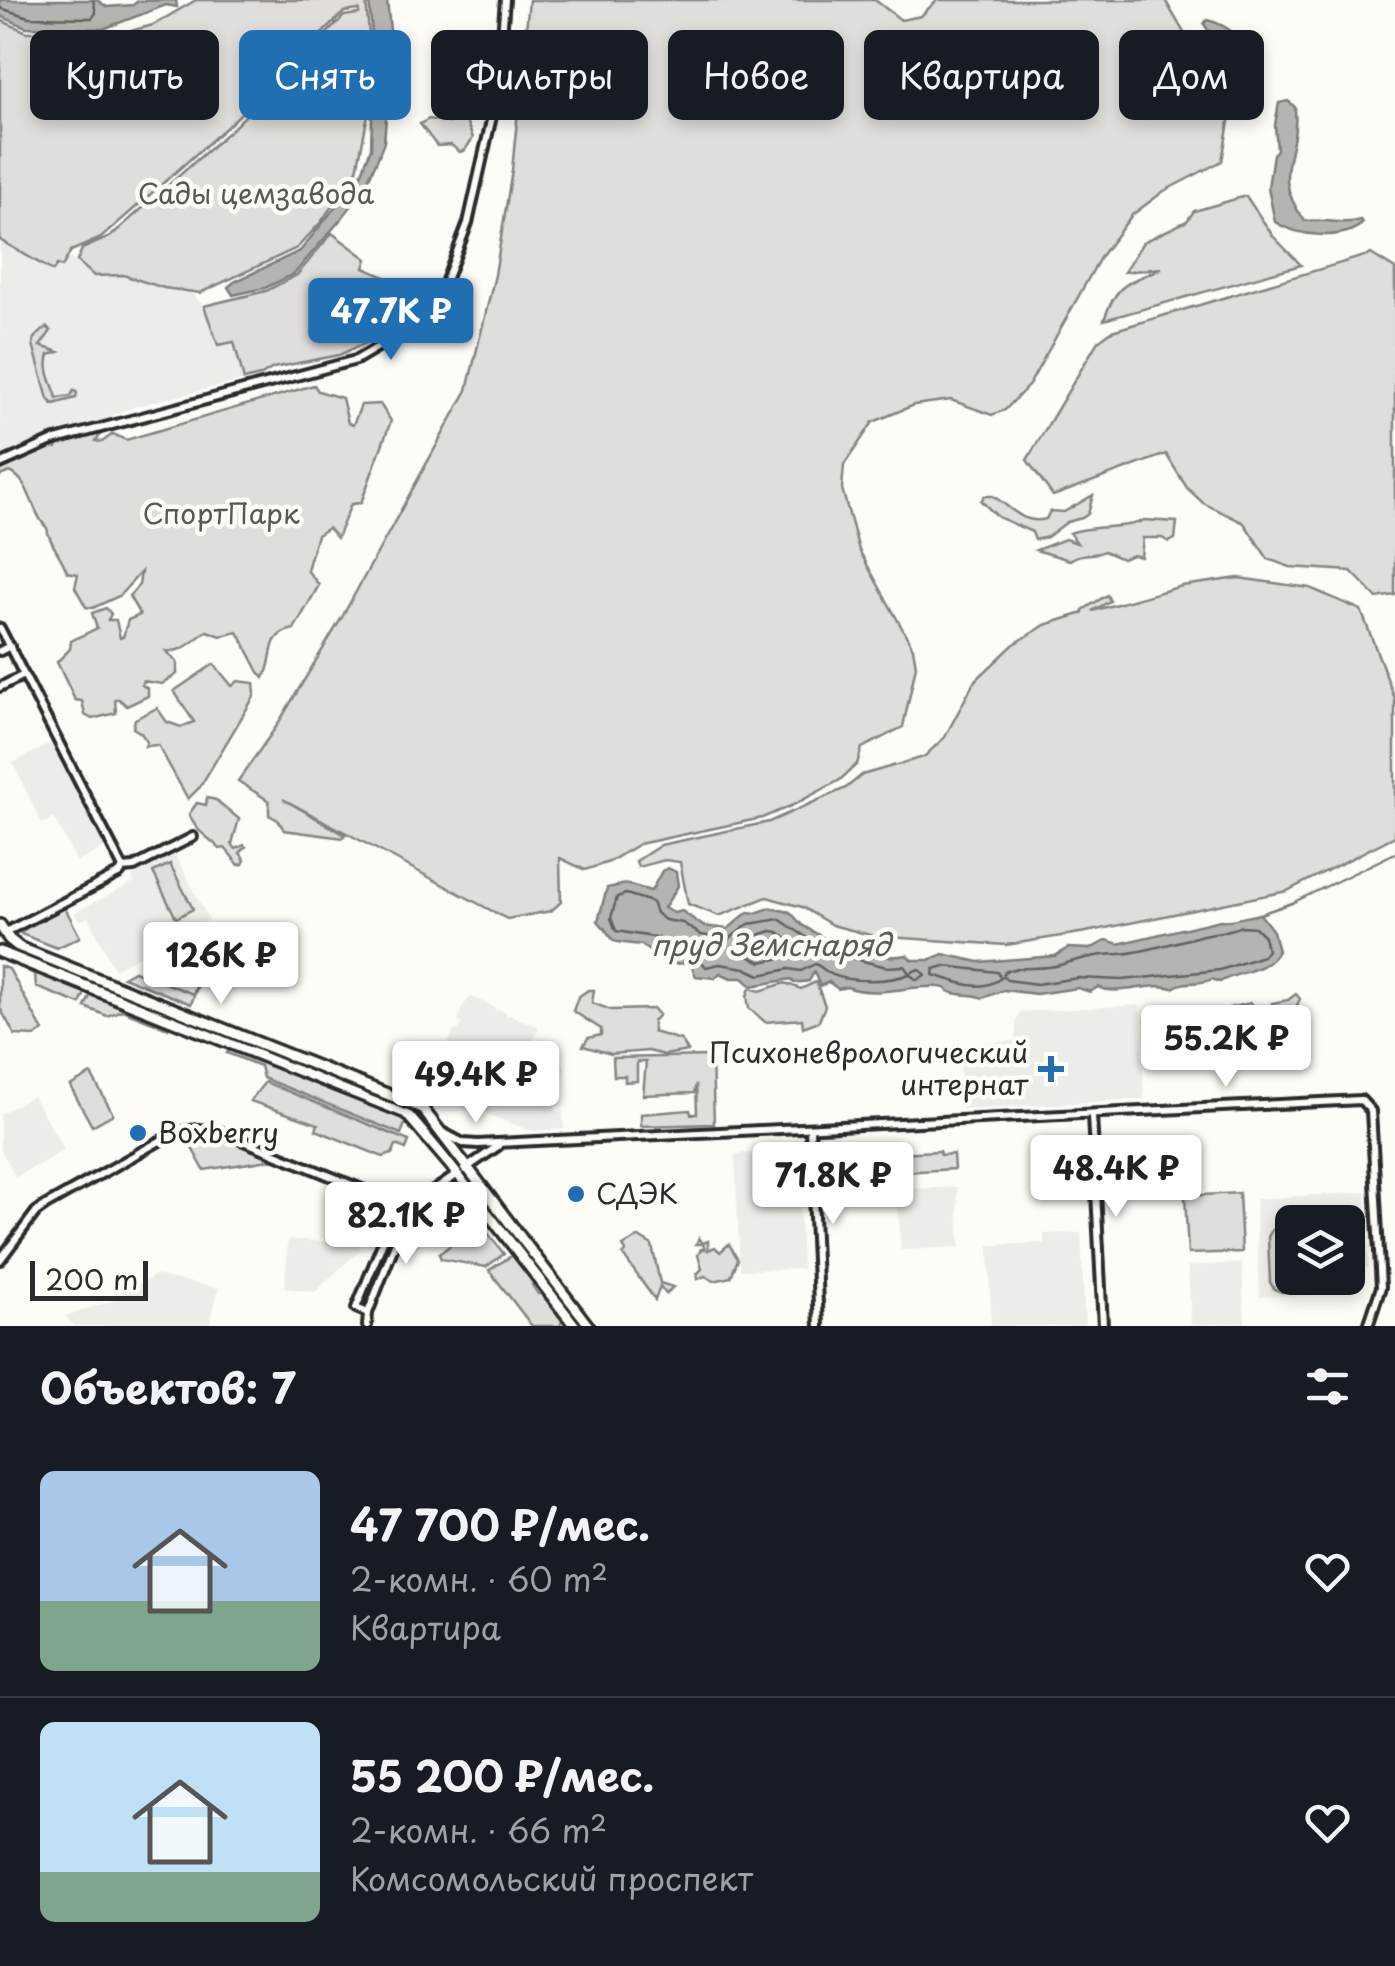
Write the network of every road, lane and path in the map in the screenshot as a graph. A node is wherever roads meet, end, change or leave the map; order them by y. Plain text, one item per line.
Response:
1 (505, 0) edge
2 (0, 464) edge
3 (0, 628) edge
4 (10, 646) junction
5 (0, 651) edge
6 (24, 675) junction
7 (0, 687) edge
8 (192, 837) dead end
9 (122, 868) junction
10 (1, 934) edge
11 (0, 952) edge
12 (17, 958) junction
13 (1092, 1115) junction
14 (810, 1129) junction
15 (441, 1132) junction
16 (504, 1144) junction
17 (462, 1171) junction
18 (398, 1204) junction
19 (408, 1208) junction
20 (0, 1260) edge
21 (368, 1313) junction
22 (367, 1326) edge
23 (575, 1326) edge
24 (588, 1326) edge
25 (820, 1326) edge
26 (1103, 1326) edge
27 (1368, 1326) edge

1 - 2 street
3 - 4 street
4 - 5 street
4 - 6 street
6 - 7 street
6 - 9 street
8 - 9 street
9 - 10 street
10 - 12 main road
10 - 15 main road
11 - 12 main road
12 - 17 main road
13 - 14 street
13 - 26 street
13 - 27 street
14 - 16 street
14 - 25 street
15 - 16 street
15 - 17 main road
16 - 17 street
17 - 19 street
17 - 23 main road
17 - 24 main road
18 - 19 street
18 - 20 street
18 - 21 street
19 - 21 street
21 - 22 street

